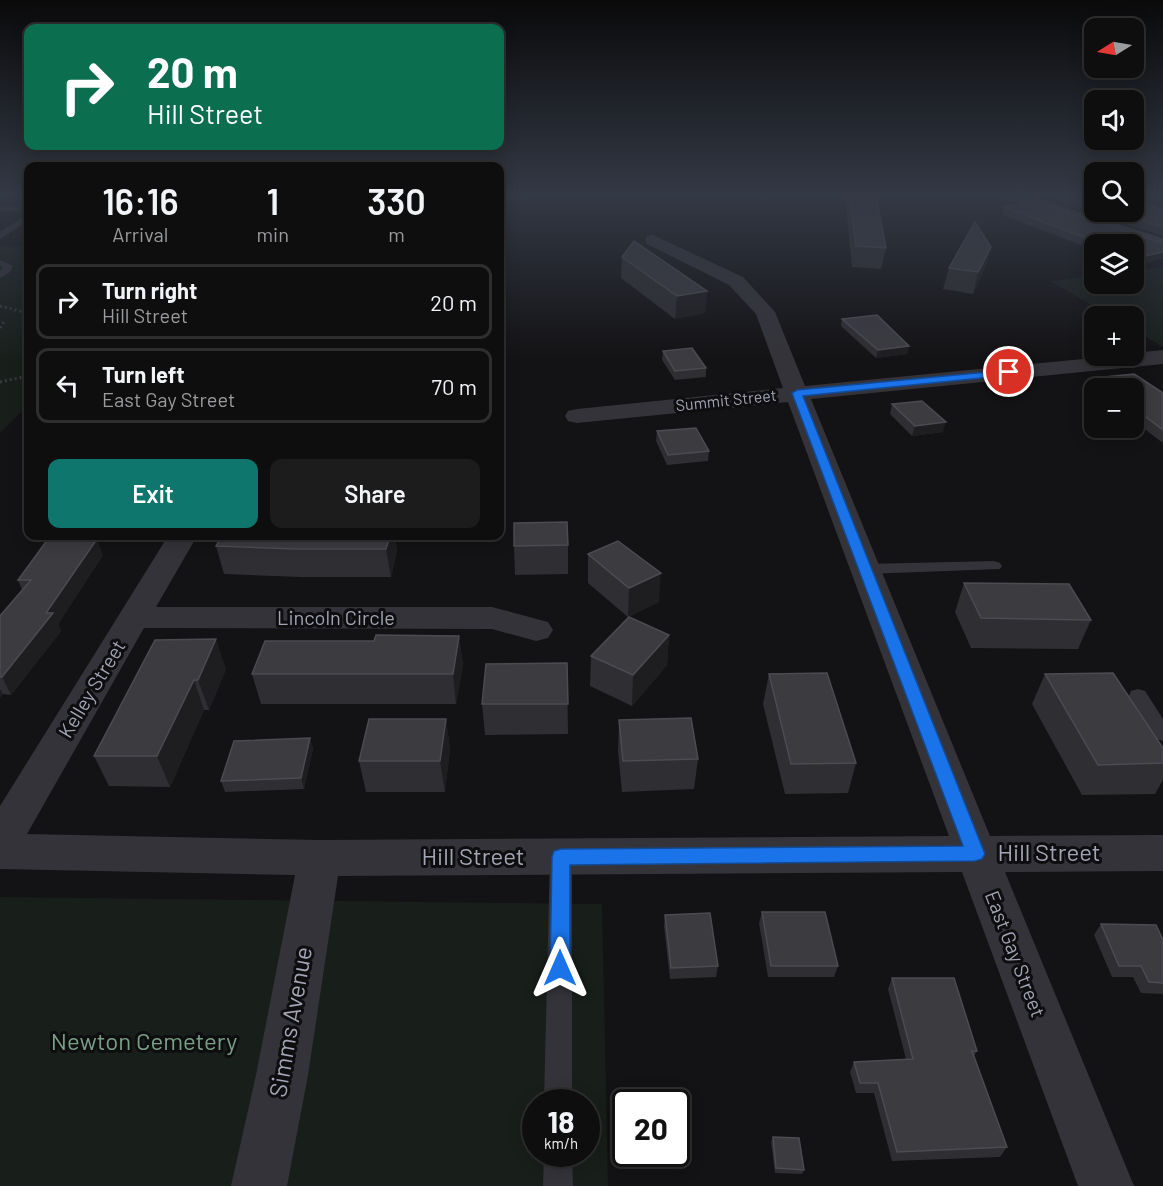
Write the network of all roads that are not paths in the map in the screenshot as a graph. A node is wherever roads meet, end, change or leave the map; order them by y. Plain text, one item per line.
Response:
1 (674, 250) edge
2 (0, 263) edge
3 (0, 275) edge
4 (1159, 361) edge
5 (797, 393) junction
6 (577, 416) dead end
7 (180, 540) edge
8 (994, 566) dead end
9 (866, 568) junction
10 (135, 617) junction
11 (536, 630) dead end
12 (1138, 696) dead end
13 (1163, 734) edge
14 (0, 842) edge
15 (0, 851) edge
16 (1163, 853) edge
17 (975, 854) junction
18 (561, 857) junction
19 (320, 858) junction
20 (558, 1089) edge
21 (558, 1167) edge
22 (259, 1186) edge
23 (558, 1186) edge
24 (1106, 1186) edge

1 - 5 street, East Gay Street
2 - 3 lane
4 - 5 street, Summit Street
5 - 6 street, Summit Street
5 - 9 street, East Gay Street
7 - 10 street, Kelley Street
8 - 9 lane
9 - 17 street, East Gay Street
10 - 11 street, Lincoln Circle
10 - 14 street, Kelley Street
12 - 13 lane
15 - 19 street, Hill Street
16 - 17 street, Hill Street
17 - 18 street, Hill Street
17 - 24 street, East Gay Street
18 - 19 street, Hill Street
18 - 20 lane
19 - 22 street, Simms Avenue
21 - 23 lane

